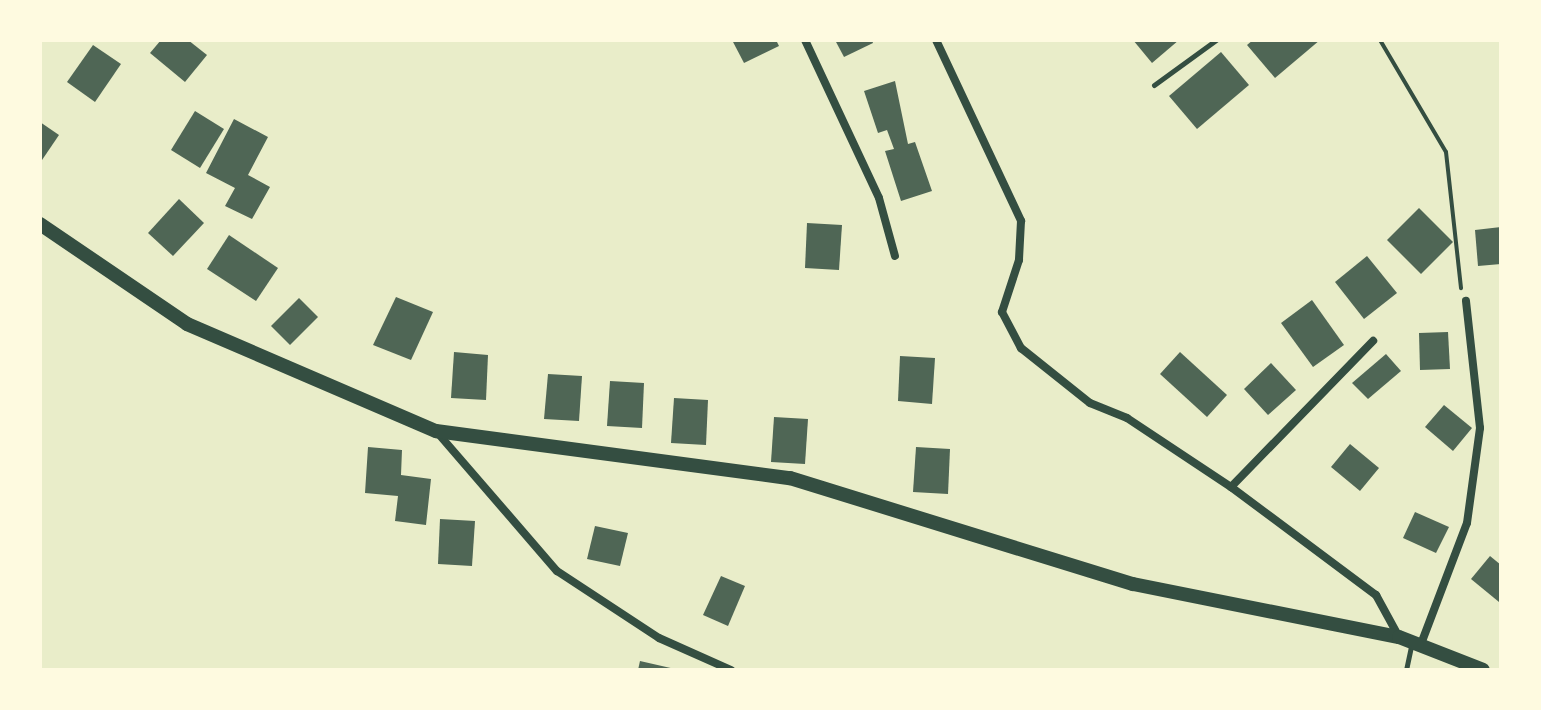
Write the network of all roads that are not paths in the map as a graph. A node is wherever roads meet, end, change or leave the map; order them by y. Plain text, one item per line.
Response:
1 (805, 40) edge
2 (936, 40) edge
3 (1216, 40) edge
4 (1154, 85) dead end
5 (40, 224) edge
6 (895, 256) dead end
7 (1466, 301) road end
8 (1373, 341) dead end
9 (436, 431) junction
10 (1231, 487) junction
11 (1411, 641) junction
12 (731, 670) edge
13 (1406, 670) edge
14 (1483, 670) edge

1 - 6 street
2 - 10 street
3 - 4 lane
5 - 9 street
7 - 11 street
8 - 10 street
9 - 11 street
9 - 12 street
10 - 11 street
11 - 13 lane
11 - 14 street

